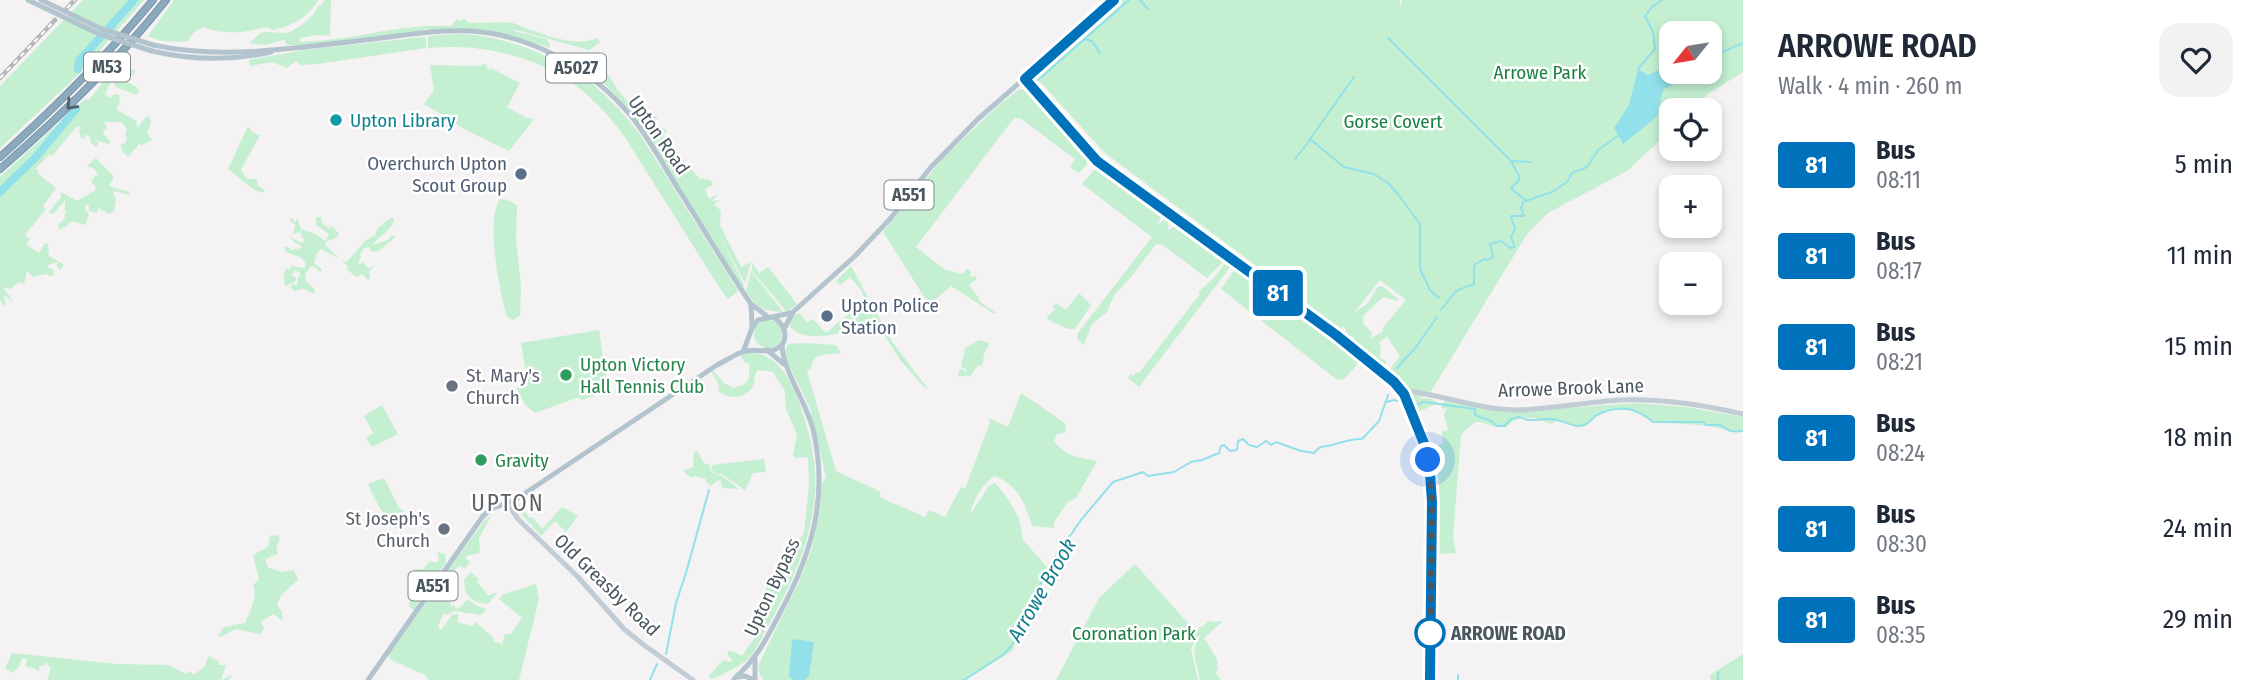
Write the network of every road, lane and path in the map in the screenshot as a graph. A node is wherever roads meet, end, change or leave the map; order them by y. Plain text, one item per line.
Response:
1 (29, 0) edge
2 (41, 0) edge
3 (153, 0) edge
4 (166, 0) edge
5 (1114, 0) edge
6 (101, 32) junction
7 (1025, 79) junction
8 (0, 158) edge
9 (0, 169) edge
10 (751, 304) junction
11 (793, 312) junction
12 (770, 317) junction
13 (752, 329) junction
14 (784, 329) junction
15 (782, 344) junction
16 (765, 350) junction
17 (743, 352) junction
18 (786, 366) junction
19 (1401, 390) junction
20 (1743, 414) edge
21 (508, 504) junction
22 (755, 659) junction
23 (368, 680) edge
24 (692, 680) edge
25 (733, 680) edge
26 (755, 680) edge
27 (1430, 680) edge

1 - 6 main road, Upton Road / A5027
2 - 6 main road, Upton Road / A5027
3 - 8 highway, M53
4 -> 9 highway, M53
5 - 7 main road, A551
6 - 10 main road, Upton Road / A5027, bridge
7 - 11 main road, A551
7 - 19 street
10 - 12 main road, Upton Road / A5027
10 - 13 main road, Upton Road / A5027
11 - 12 main road, A551
11 - 14 main road, A551
12 - 13 main road
12 - 14 main road
13 - 16 main road
13 - 17 main road
14 - 15 main road
15 - 16 main road
15 - 18 main road, Upton Bypass
16 - 17 main road
16 - 18 main road, Upton Bypass
17 - 21 main road, A551
18 - 22 main road, Upton Bypass
19 - 20 street, Arrowe Brook Lane
19 - 27 street
21 - 23 main road, A551
21 - 24 street, Old Greasby Road
22 - 25 main road, Upton Bypass
22 - 26 main road, Upton Bypass
25 - 26 main road

